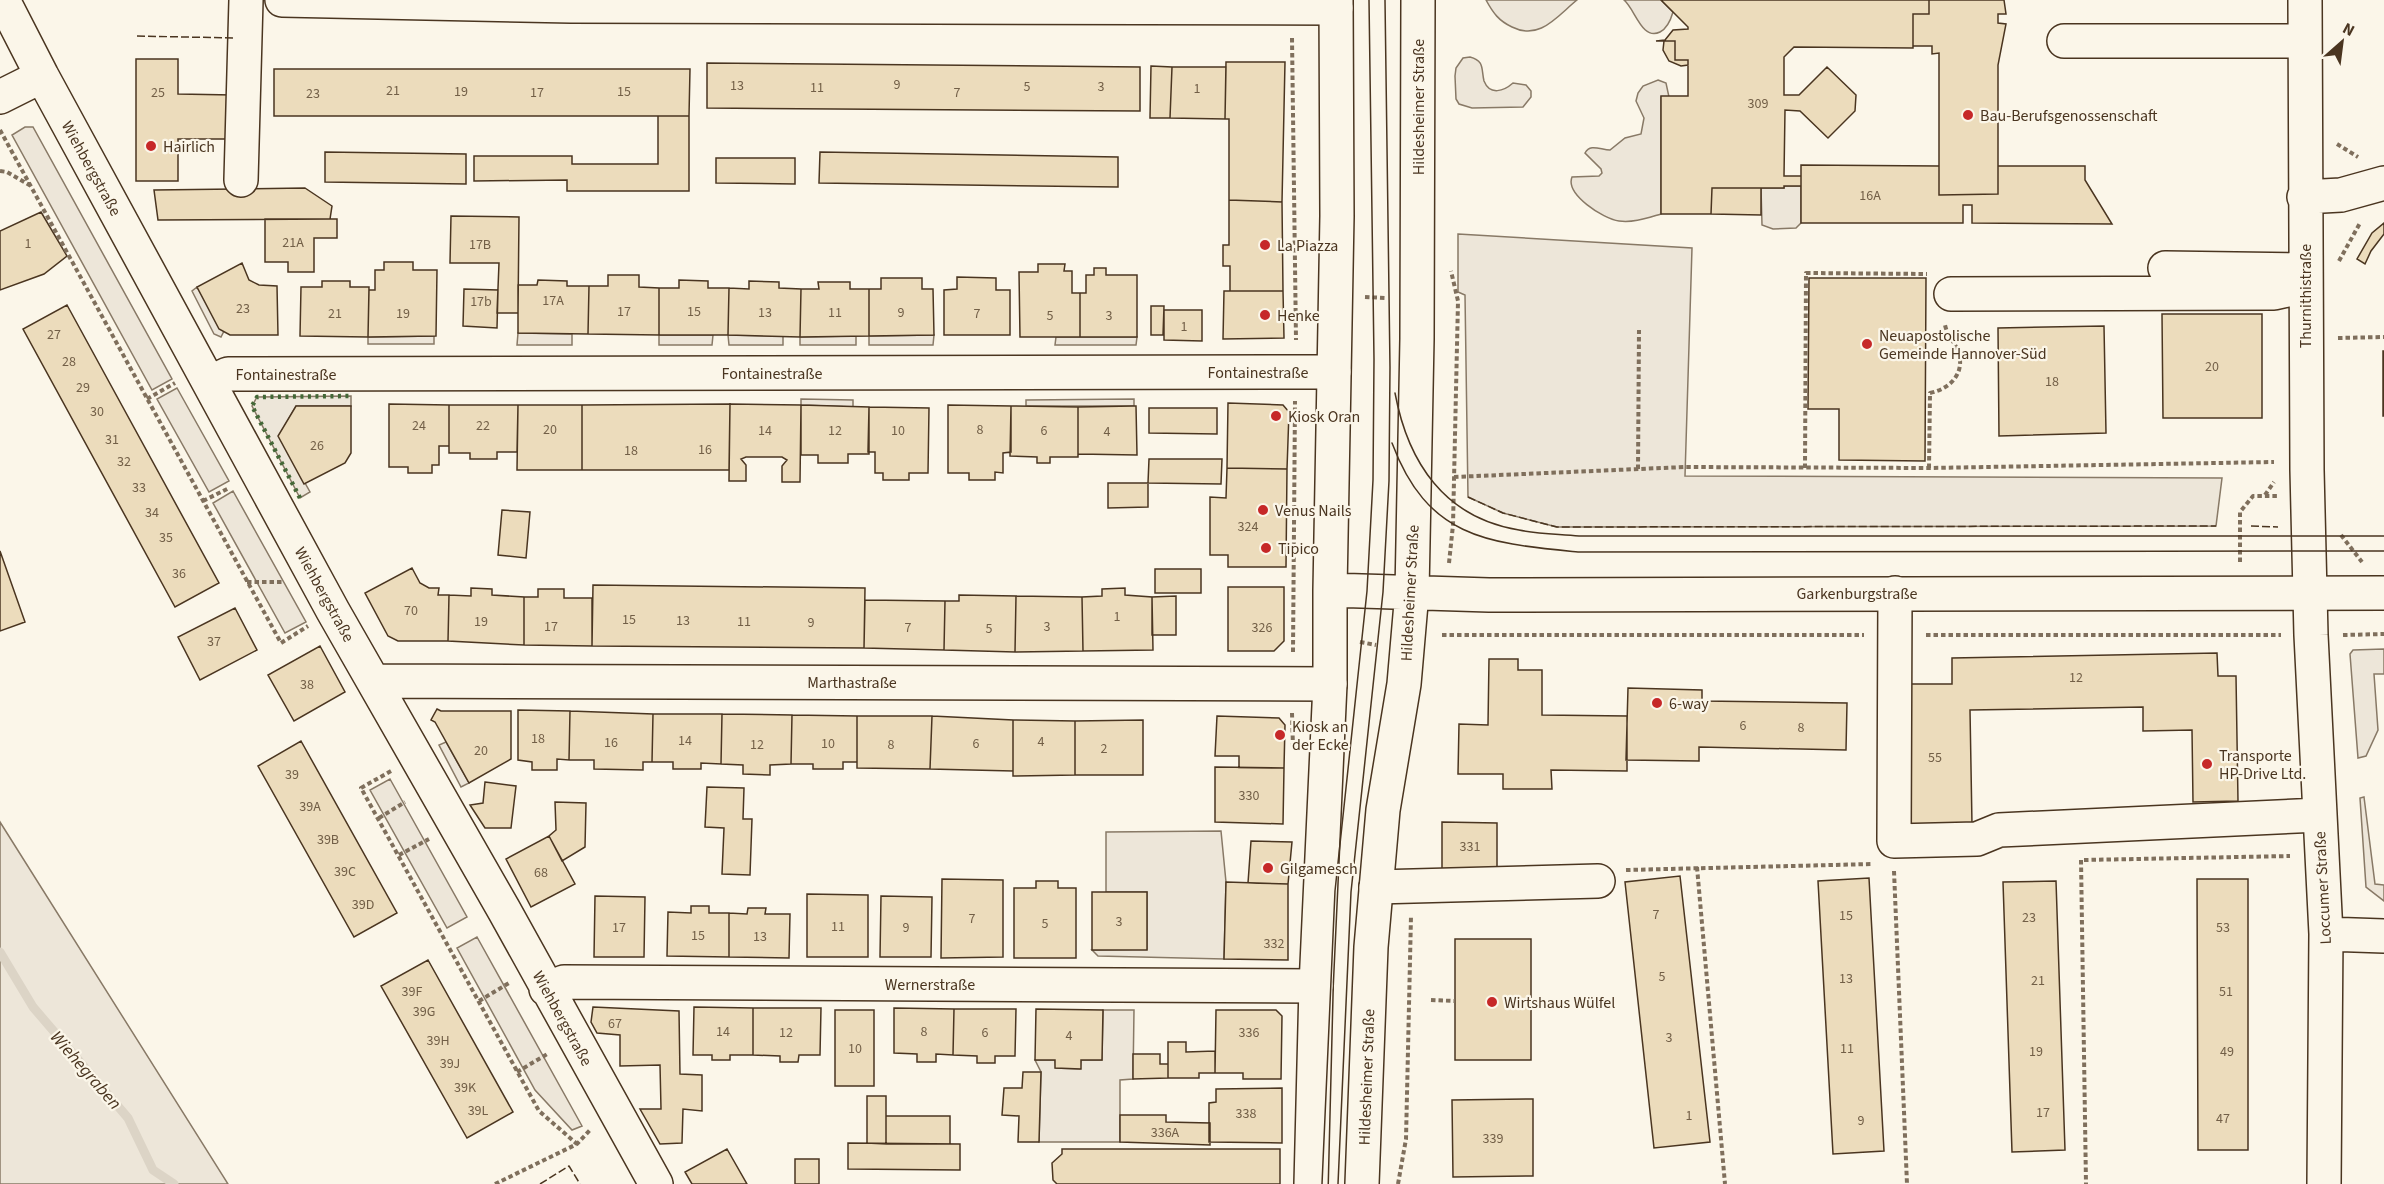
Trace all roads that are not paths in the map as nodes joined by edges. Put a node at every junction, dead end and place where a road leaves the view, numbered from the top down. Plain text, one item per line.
1 (246, 0) edge
2 (282, 0) edge
3 (1418, 0) edge
4 (2305, 0) edge
5 (571, 3) edge
6 (914, 3) edge
7 (15, 4) edge
8 (1098, 4) edge
9 (1336, 4) edge
10 (2305, 40) junction
11 (2064, 41) dead end
12 (42, 76) junction
13 (0, 97) edge
14 (241, 180) dead end
15 (2384, 183) edge
16 (2304, 197) junction
17 (2165, 268) dead end
18 (2304, 278) junction
19 (1952, 294) road end
20 (1334, 372) junction
21 (211, 382) junction
22 (1330, 590) junction
23 (1412, 592) junction
24 (2309, 592) junction
25 (1895, 593) junction
26 (2384, 593) edge
27 (374, 681) junction
28 (1330, 684) junction
29 (2319, 815) junction
30 (1598, 881) dead end
31 (1376, 887) junction
32 (2326, 934) junction
33 (2384, 936) edge
34 (1316, 986) junction
35 (546, 989) junction
36 (656, 1184) edge
37 (1311, 1184) edge
38 (1362, 1184) edge
39 (2324, 1184) edge

1 - 14 street
2 - 5 street
3 - 23 street, Hildesheimer Straße
4 - 10 street, Thurnithistraße
5 - 6 street
6 - 8 street
7 - 12 street, Wiehbergstraße
8 - 9 street
9 - 20 street
10 - 11 street
10 - 16 street, Thurnithistraße
12 - 13 street
12 - 21 street, Wiehbergstraße
15 - 16 street
16 - 18 street, Thurnithistraße
17 - 18 street
18 - 19 street
18 - 24 street, Thurnithistraße
20 - 21 street, Fontainestraße
20 - 22 street
21 - 27 street, Wiehbergstraße
22 - 23 street, Garkenburgstraße
22 - 28 street
23 - 25 street, Garkenburgstraße
23 - 31 street, Hildesheimer Straße
24 - 25 street, Garkenburgstraße
24 - 26 street, Garkenburgstraße
24 - 29 street, Loccumer Straße
25 - 29 street
27 - 28 street, Marthastraße
27 - 35 street, Wiehbergstraße
28 - 34 street
29 - 32 street, Loccumer Straße
30 - 31 street
31 - 38 street, Hildesheimer Straße
32 - 33 street
32 - 39 street, Loccumer Straße
34 - 35 street, Wernerstraße
34 - 37 street
35 - 36 street, Wiehbergstraße

